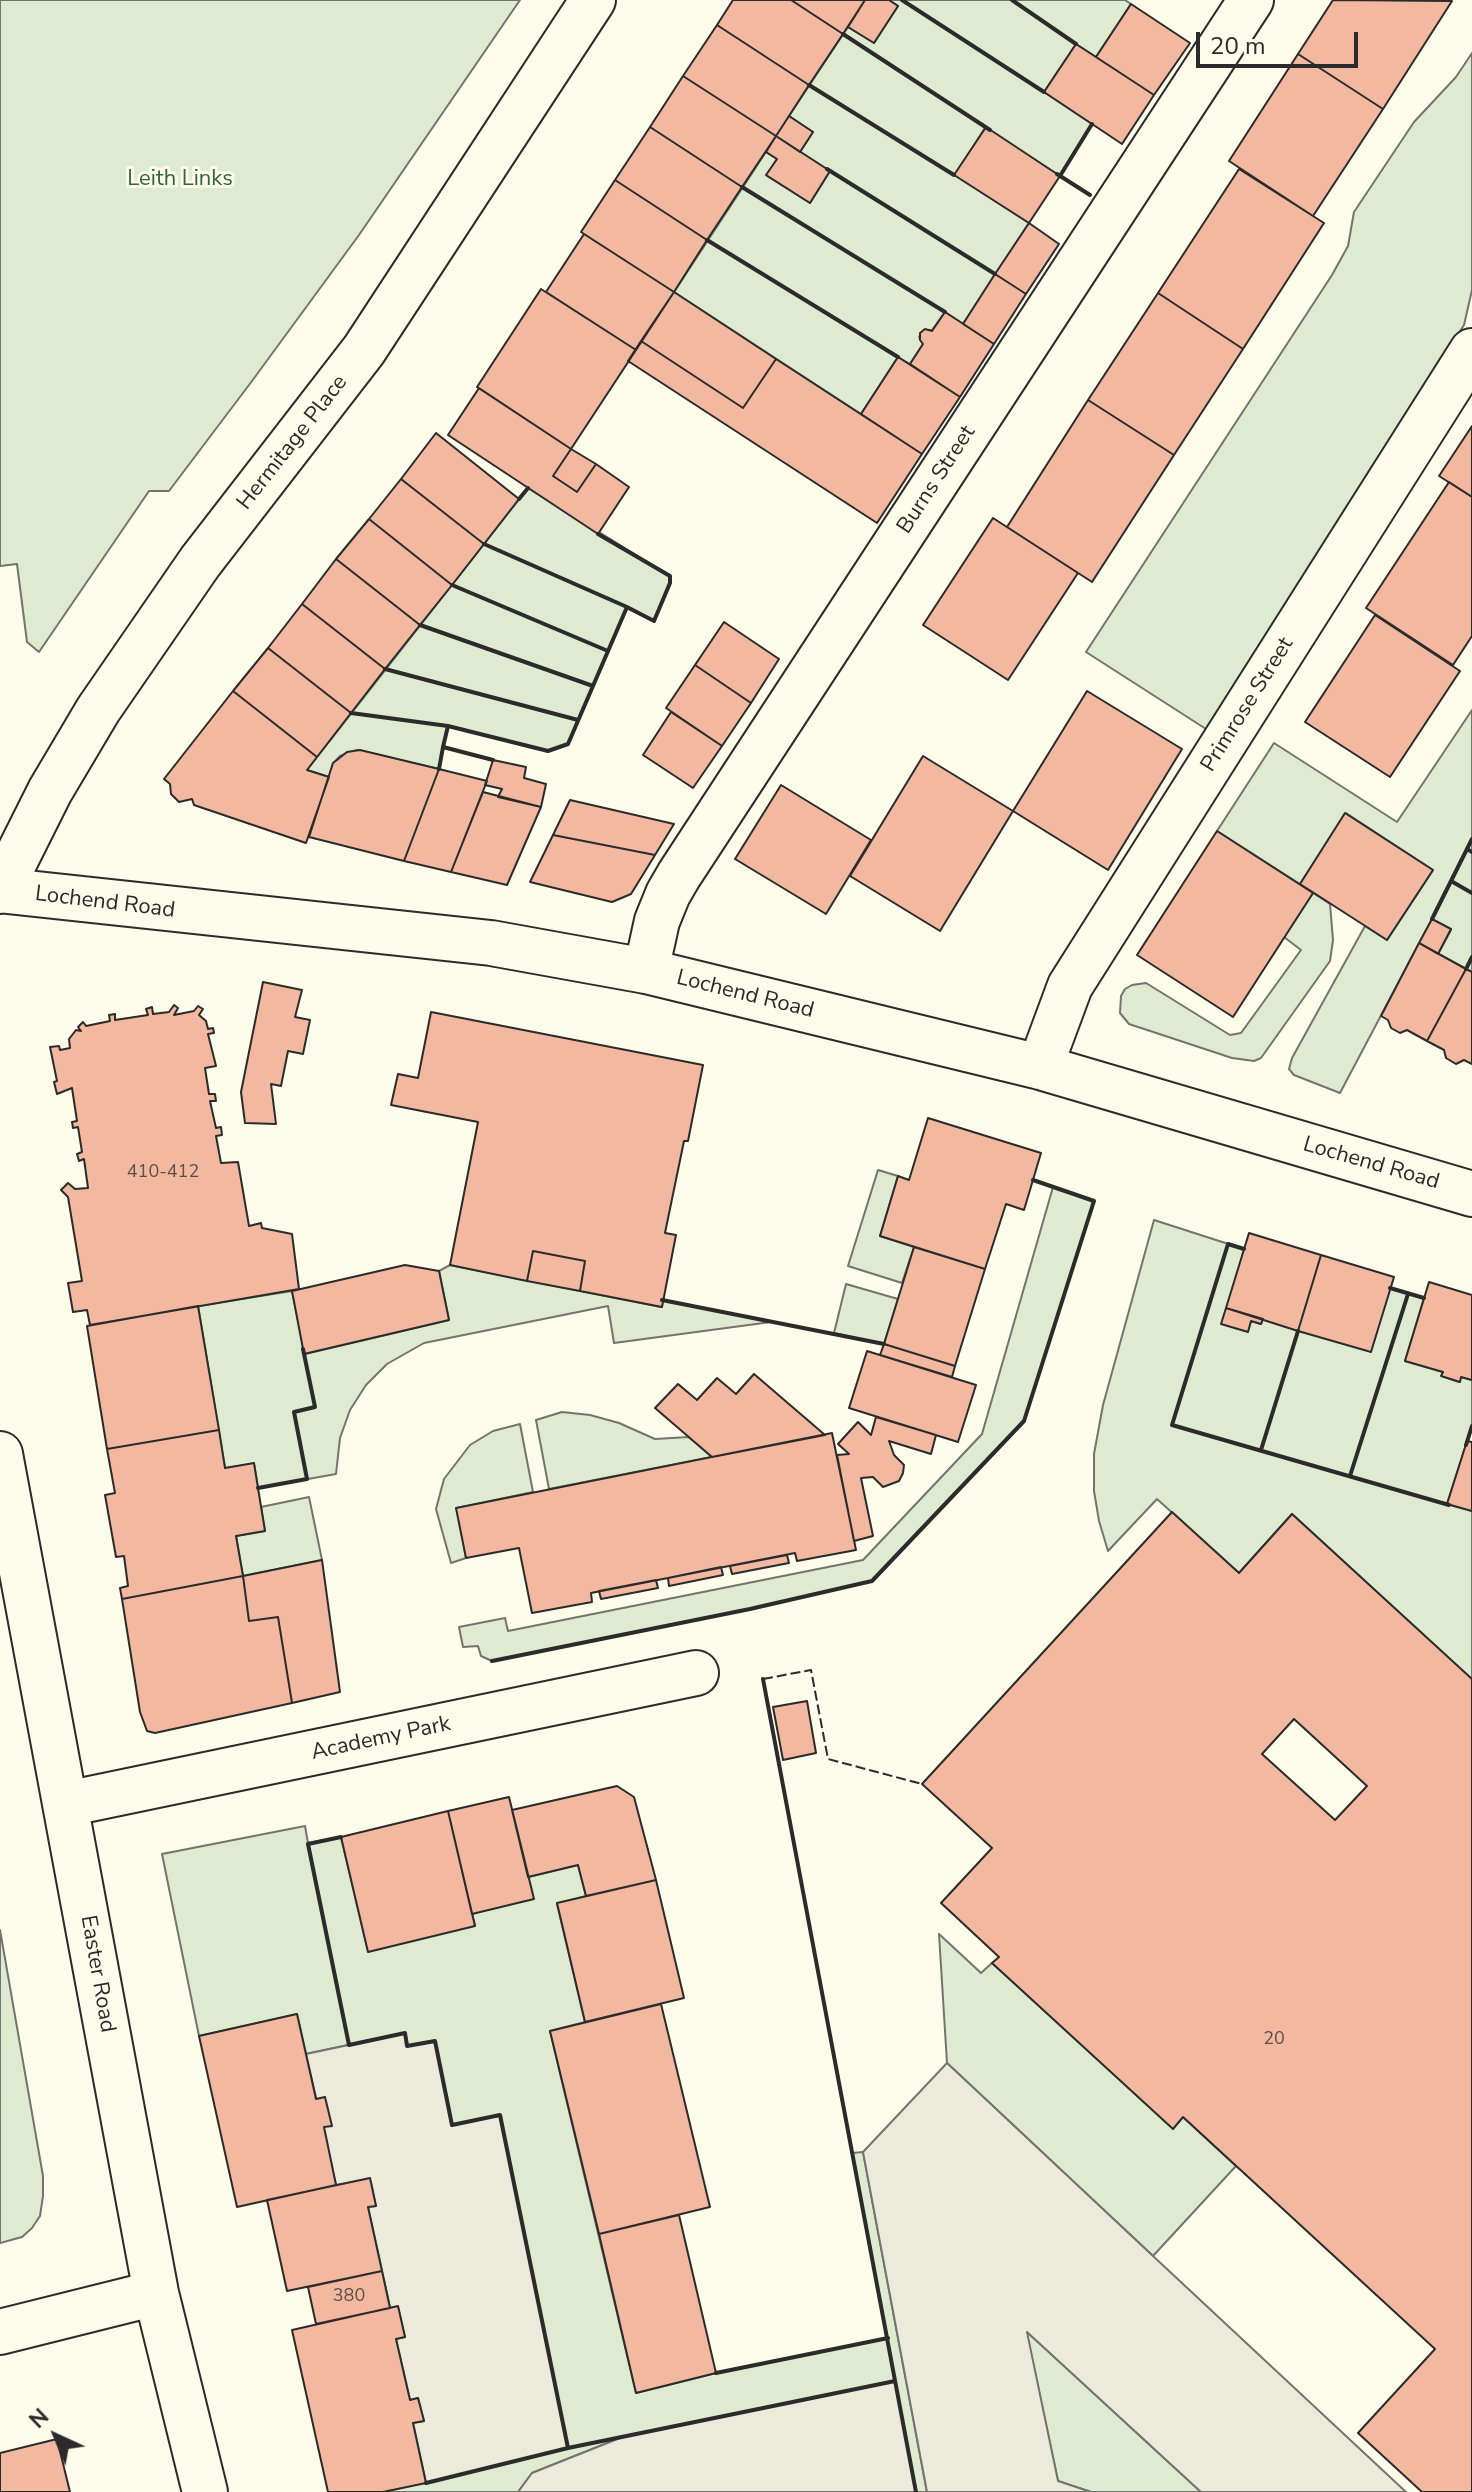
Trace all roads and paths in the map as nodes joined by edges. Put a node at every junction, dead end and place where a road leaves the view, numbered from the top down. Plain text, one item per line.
1 (593, 0) edge
2 (1251, 0) edge
3 (1472, 351) edge
4 (0, 890) edge
5 (646, 971) junction
6 (1040, 1067) junction
7 (1472, 1194) edge
8 (0, 1454) edge
9 (696, 1673) dead end
10 (66, 1804) junction
11 (156, 2293) junction
12 (0, 2332) edge
13 (205, 2492) edge

1 - 4 street, Hermitage Place
2 - 5 street, Burns Street
3 - 6 street, Primrose Street
4 - 5 street, Lochend Road
5 - 6 street, Lochend Road
6 - 7 street, Lochend Road
8 - 10 street, Easter Road
9 - 10 street, Academy Park
10 - 11 street, Easter Road
11 - 12 street
11 - 13 street, Easter Road

